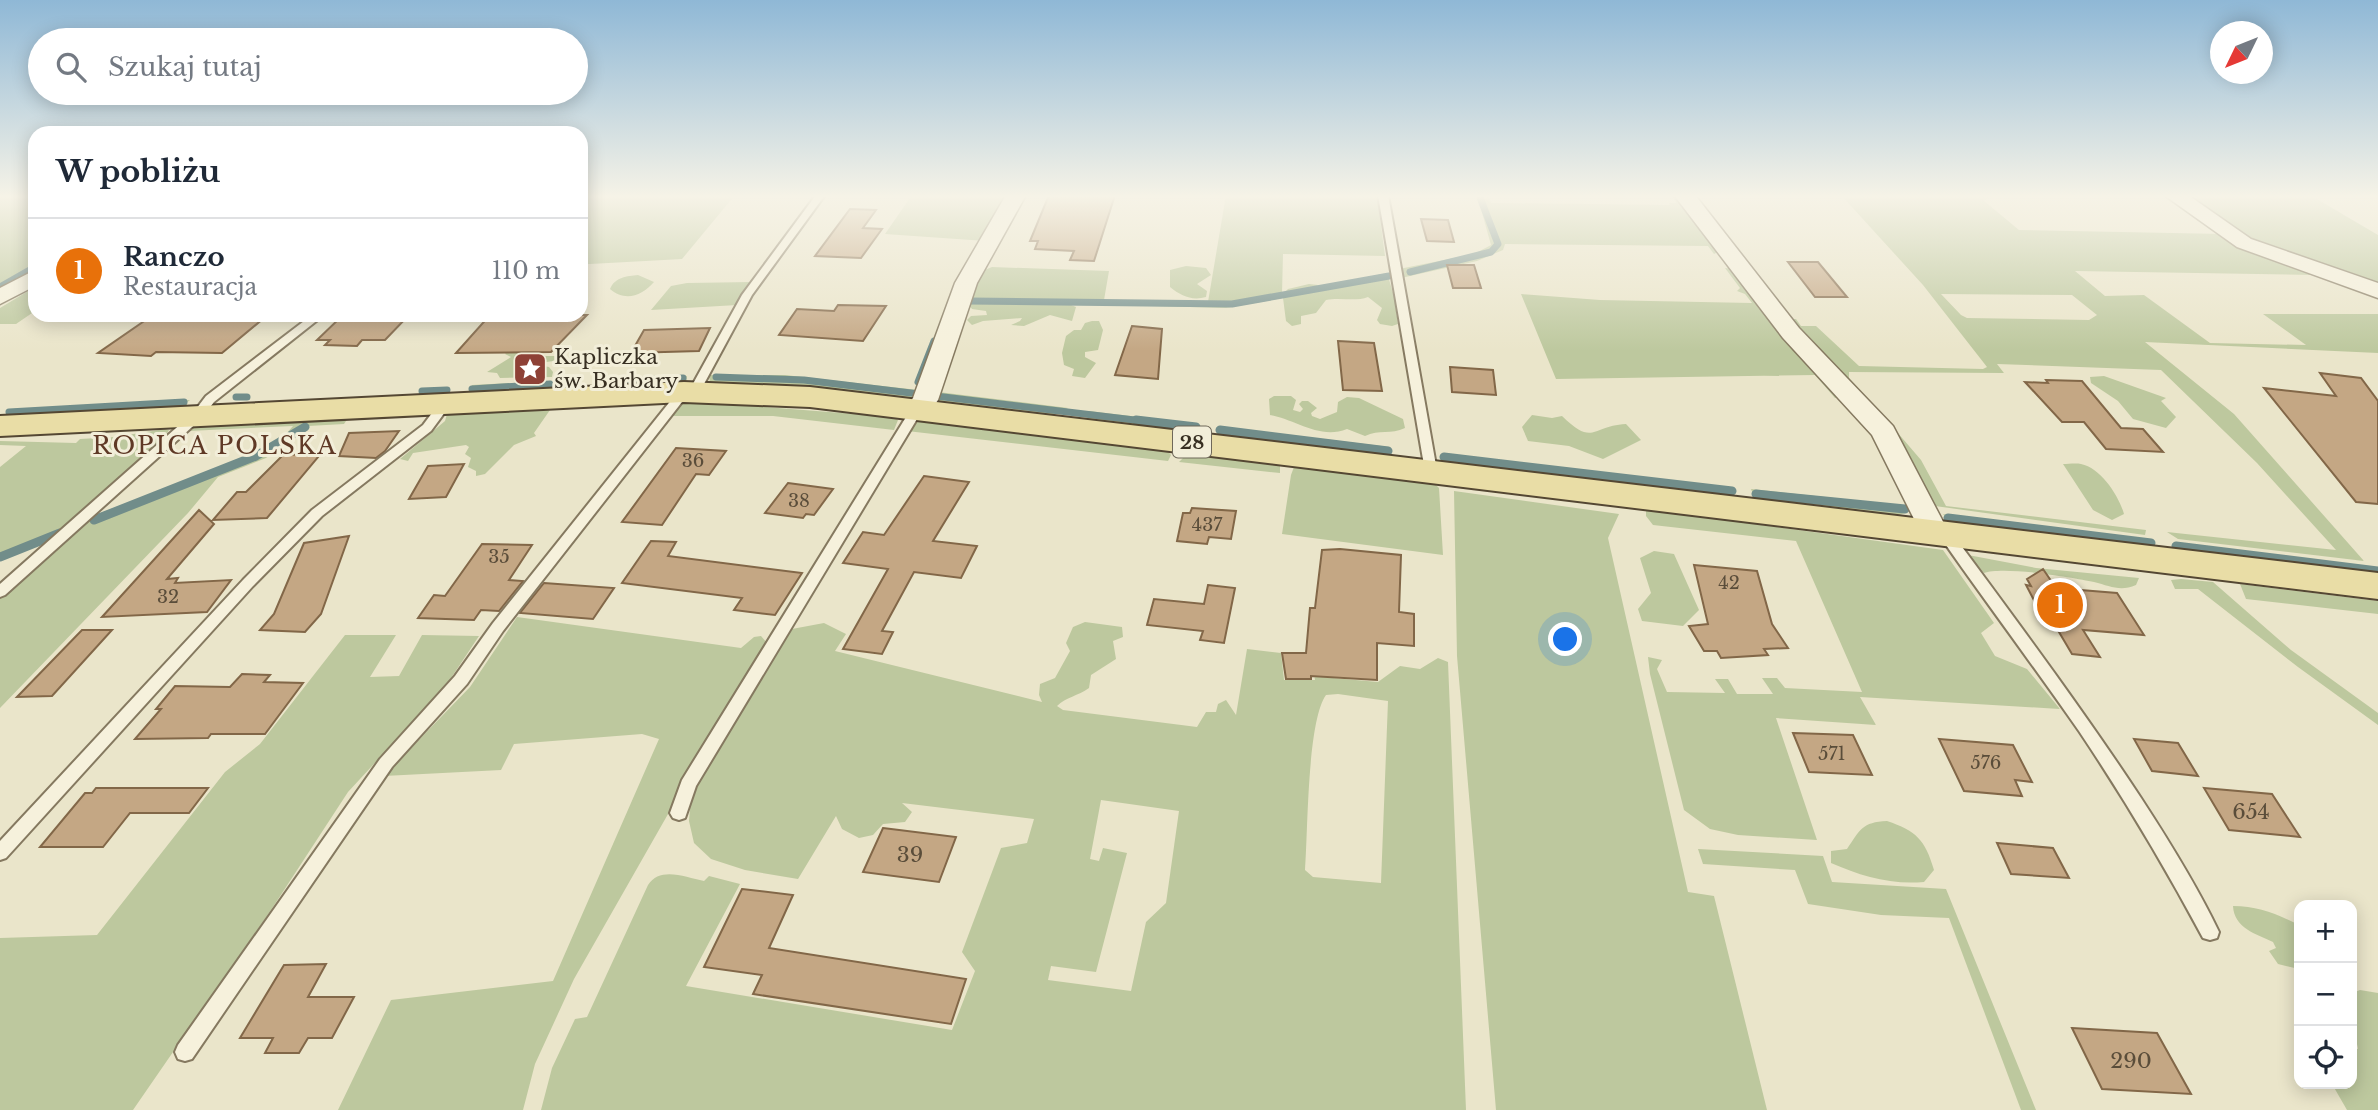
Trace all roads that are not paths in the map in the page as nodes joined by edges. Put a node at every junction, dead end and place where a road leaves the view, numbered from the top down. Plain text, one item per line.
1 (783, 247) edge
2 (987, 247) edge
3 (1392, 247) edge
4 (1724, 247) edge
5 (2255, 247) edge
6 (28, 281) edge
7 (2378, 291) edge
8 (0, 297) edge
9 (310, 322) edge
10 (689, 392) junction
11 (923, 400) junction
12 (445, 404) junction
13 (197, 416) junction
14 (0, 426) edge
15 (1431, 471) junction
16 (1940, 534) junction
17 (2378, 586) edge
18 (0, 592) edge
19 (679, 813) dead end
20 (0, 853) edge
21 (2210, 932) dead end
22 (185, 1052) dead end

1 - 10 lane
2 - 11 street
3 - 15 lane
4 - 16 street
5 - 7 street
6 - 8 street
9 - 13 lane
10 - 11 main road, 28
10 - 12 main road, 28
10 - 22 lane
11 - 15 main road, 28
11 - 19 lane
12 - 13 main road, 28
12 - 20 lane
13 - 14 main road, 28
13 - 18 lane
15 - 16 main road, 28
16 - 17 main road, 28
16 - 21 lane

